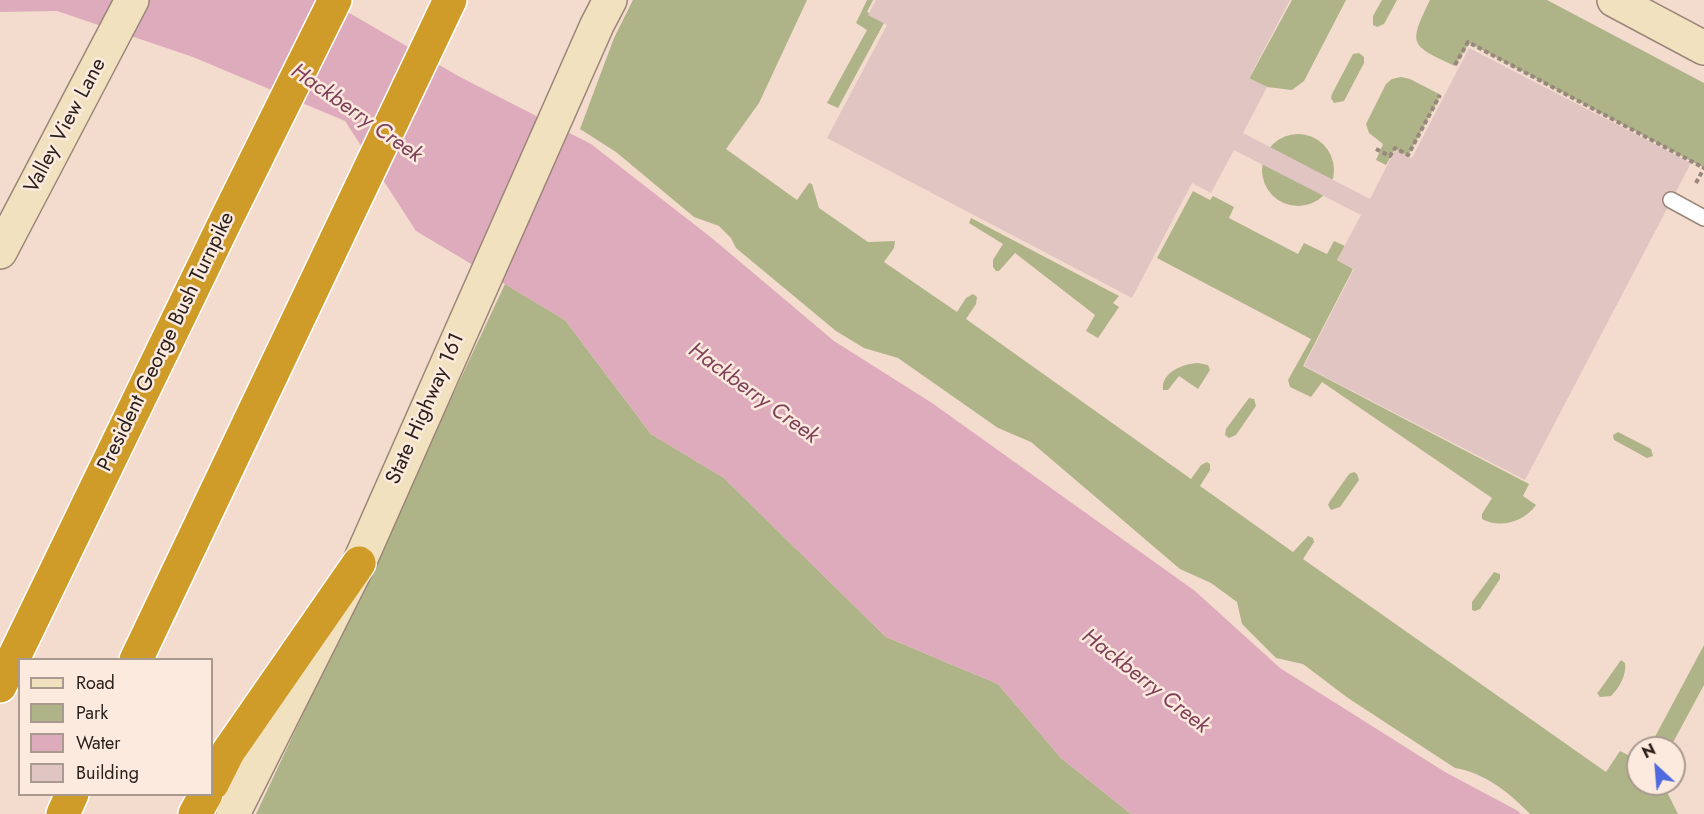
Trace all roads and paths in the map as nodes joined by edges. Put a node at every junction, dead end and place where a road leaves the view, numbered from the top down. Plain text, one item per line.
1 (132, 0) edge
2 (335, 0) edge
3 (450, 0) edge
4 (1614, 0) edge
5 (604, 13) edge
6 (1704, 48) edge
7 (1455, 65) dead end
8 (1440, 95) dead end
9 (1376, 149) dead end
10 (1704, 168) edge
11 (1696, 183) dead end
12 (1671, 200) dead end
13 (13, 207) edge
14 (1704, 218) edge
15 (0, 252) edge
16 (359, 563) junction
17 (137, 658) edge
18 (0, 686) edge
19 (213, 782) edge
20 (72, 796) edge
21 (205, 796) edge
22 (63, 814) edge
23 (195, 814) edge
24 (233, 814) edge

1 - 13 main road, Valley View Lane
2 - 18 highway, President George Bush Turnpike
3 - 17 highway
4 - 6 main road
5 - 16 main road, State Highway 161
7 - 10 path
8 - 9 path
10 - 11 path
12 - 14 lane
13 - 15 main road, Valley View Lane
16 - 19 highway
16 - 24 main road, State Highway 161
20 - 22 highway
21 - 23 highway

